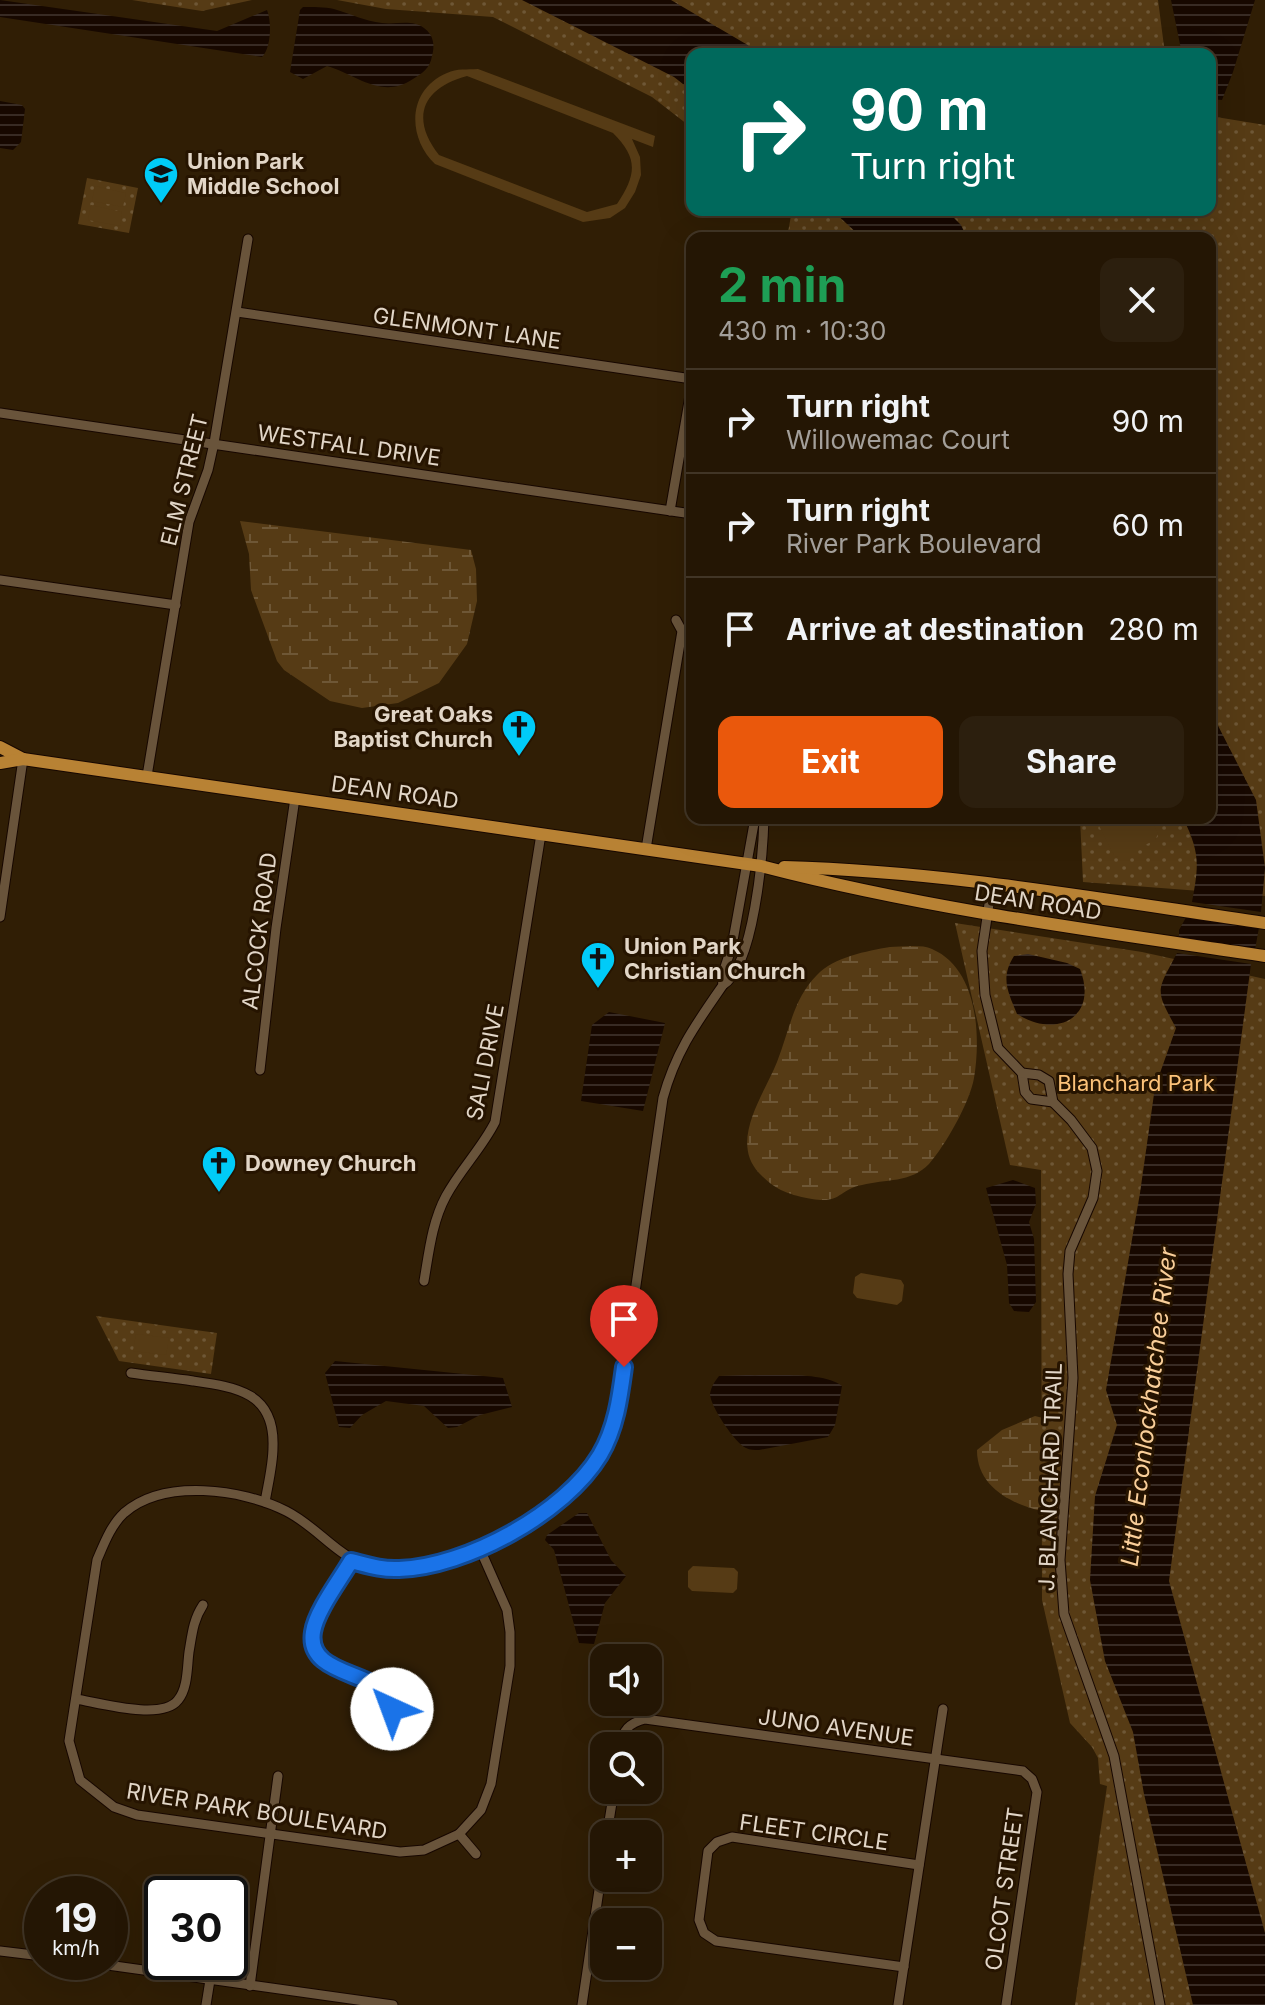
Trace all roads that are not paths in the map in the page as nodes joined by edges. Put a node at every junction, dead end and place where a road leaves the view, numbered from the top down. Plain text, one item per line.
1 (248, 239) dead end
2 (237, 312) junction
3 (686, 381) edge
4 (0, 413) edge
5 (686, 417) edge
6 (214, 443) junction
7 (670, 511) junction
8 (686, 513) edge
9 (0, 580) edge
10 (176, 605) junction
11 (676, 620) dead end
12 (0, 747) edge
13 (23, 759) junction
14 (0, 763) edge
15 (147, 776) junction
16 (295, 798) junction
17 (754, 824) edge
18 (764, 824) edge
19 (541, 834) junction
20 (646, 849) junction
21 (746, 864) junction
22 (761, 866) junction
23 (992, 884) junction
24 (987, 914) junction
25 (0, 917) edge
26 (1265, 923) edge
27 (1265, 956) edge
28 (723, 985) junction
29 (260, 1070) dead end
30 (1022, 1073) junction
31 (1053, 1102) junction
32 (424, 1281) dead end
33 (131, 1373) dead end
34 (265, 1502) junction
35 (480, 1549) junction
36 (351, 1561) junction
37 (203, 1605) dead end
38 (76, 1699) junction
39 (943, 1709) dead end
40 (388, 1730) dead end
41 (625, 1732) edge
42 (935, 1758) junction
43 (278, 1776) dead end
44 (1032, 1779) joint
45 (270, 1834) junction
46 (459, 1834) junction
47 (476, 1854) dead end
48 (919, 1865) junction
49 (599, 1892) edge
50 (0, 1951) edge
51 (24, 1954) edge
52 (904, 1967) junction
53 (210, 1980) joint
54 (250, 1986) junction
55 (206, 2005) edge
56 (393, 2005) edge
57 (582, 2005) edge
58 (898, 2005) edge
59 (1006, 2005) edge
60 (1160, 2005) edge

1 - 2 street, ELM STREET
2 - 3 street, GLENMONT LANE
2 - 6 street, ELM STREET
4 - 6 street, WESTFALL DRIVE
5 - 7 street
6 - 7 street, WESTFALL DRIVE
6 - 10 street, ELM STREET
7 - 8 street, WESTFALL DRIVE
9 - 10 street
10 - 15 street, ELM STREET
11 - 20 street
12 - 13 main road, DEAN ROAD
13 - 14 main road, DEAN ROAD
13 - 15 main road, DEAN ROAD
13 - 25 street
15 - 16 main road, DEAN ROAD
16 - 19 main road, DEAN ROAD
16 - 29 street, ALCOCK ROAD
17 - 21 street, RIVER PARK BOULEVARD
18 - 22 street, RIVER PARK BOULEVARD
19 - 20 main road, DEAN ROAD
19 - 32 street, SALI DRIVE
20 - 21 main road, DEAN ROAD
21 - 22 main road, DEAN ROAD
21 - 28 street, RIVER PARK BOULEVARD
22 - 23 main road, DEAN ROAD
22 - 24 main road, DEAN ROAD
22 - 28 street, RIVER PARK BOULEVARD
23 - 24 street, J. BLANCHARD TRAIL
23 - 26 main road, DEAN ROAD
24 - 27 main road, DEAN ROAD
24 - 30 street, J. BLANCHARD TRAIL
28 - 35 street, RIVER PARK BOULEVARD
30 - 31 street, J. BLANCHARD TRAIL
30 - 31 street, J. BLANCHARD TRAIL
31 - 60 street, J. BLANCHARD TRAIL
33 - 34 street
34 - 36 street, RIVER PARK BOULEVARD
34 - 38 street, RIVER PARK BOULEVARD
35 - 36 street, RIVER PARK BOULEVARD
35 - 46 street, RIVER PARK BOULEVARD
36 - 40 street
37 - 38 street
38 - 45 street, RIVER PARK BOULEVARD
39 - 42 street
41 - 42 street, JUNO AVENUE
42 - 44 street, JUNO AVENUE
42 - 48 street
43 - 45 street
44 - 59 street, OLCOT STREET
45 - 46 street, RIVER PARK BOULEVARD
45 - 54 street
46 - 47 street
48 - 52 street
48 - 52 street, FLEET CIRCLE
49 - 57 street
50 - 51 street
52 - 58 street
53 - 54 street
53 - 55 street
54 - 56 street

